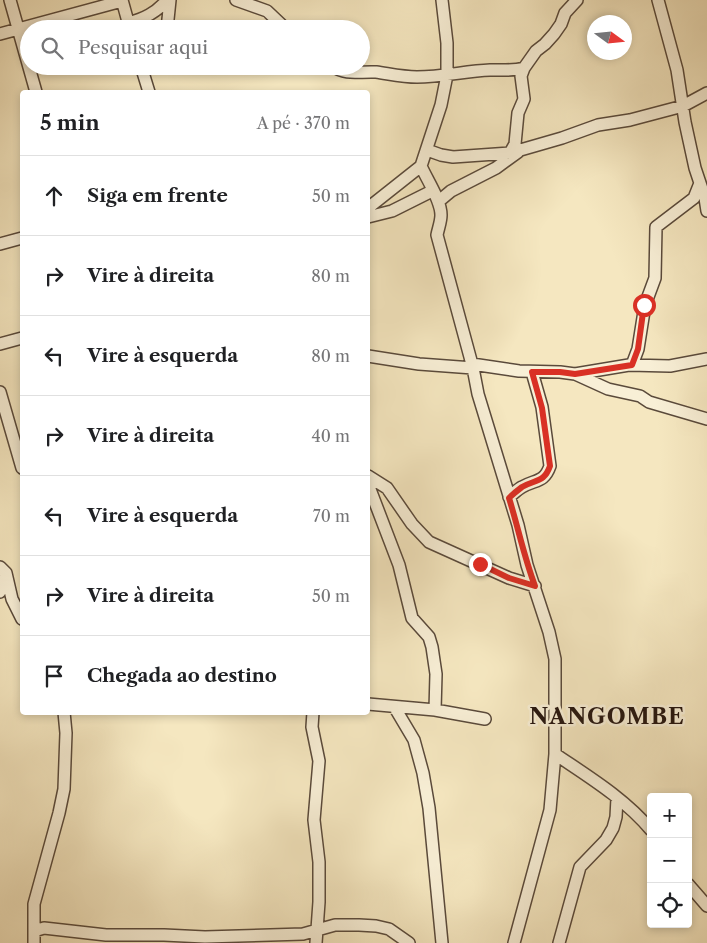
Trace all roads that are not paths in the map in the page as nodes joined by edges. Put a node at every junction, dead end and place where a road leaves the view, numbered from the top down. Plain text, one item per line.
1 (10, 0) edge
2 (169, 0) edge
3 (236, 0) edge
4 (442, 0) edge
5 (577, 0) edge
6 (658, 0) edge
7 (122, 1) edge
8 (265, 6) edge
9 (54, 20) edge
10 (127, 20) edge
11 (141, 20) edge
12 (168, 20) edge
13 (278, 20) edge
14 (18, 30) junction
15 (0, 34) edge
16 (20, 37) edge
17 (524, 68) junction
18 (370, 72) edge
19 (31, 75) edge
20 (143, 75) edge
21 (447, 75) junction
22 (35, 90) edge
23 (148, 90) edge
24 (707, 93) edge
25 (683, 106) junction
26 (522, 149) junction
27 (427, 150) junction
28 (510, 153) junction
29 (421, 166) junction
30 (432, 190) junction
31 (699, 198) junction
32 (439, 201) junction
33 (370, 206) edge
34 (707, 211) edge
35 (370, 216) edge
36 (20, 239) edge
37 (0, 244) edge
38 (20, 339) edge
39 (0, 344) edge
40 (370, 356) edge
41 (707, 359) edge
42 (632, 365) junction
43 (473, 366) junction
44 (532, 372) junction
45 (575, 374) junction
46 (0, 392) edge
47 (707, 419) edge
48 (20, 461) edge
49 (370, 477) edge
50 (370, 489) edge
51 (509, 498) junction
52 (3, 570) edge
53 (535, 586) junction
54 (0, 592) edge
55 (20, 615) edge
56 (370, 704) edge
57 (395, 708) junction
58 (435, 710) junction
59 (66, 715) edge
60 (313, 715) edge
61 (485, 719) dead end
62 (555, 754) junction
63 (617, 798) junction
64 (647, 826) edge
65 (692, 889) edge
66 (707, 906) edge
67 (317, 930) junction
68 (34, 937) edge
69 (206, 940) edge
70 (316, 943) edge
71 (409, 943) edge
72 (442, 943) edge
73 (514, 943) edge
74 (559, 943) edge

1 - 14 street
2 - 11 street
2 - 12 street
3 - 8 street
4 - 21 street
5 - 17 street
6 - 25 street
7 - 9 street
7 - 10 street
8 - 13 street
14 - 15 street
14 - 16 street
17 - 21 street
17 - 28 street
18 - 21 street
19 - 22 street
20 - 23 street
21 - 27 street
24 - 25 street
25 - 26 street
25 - 31 street
26 - 28 street
26 - 32 street
27 - 28 street
27 - 29 street
29 - 30 street
29 - 33 street
30 - 32 street
30 - 35 street
31 - 34 street
31 - 42 street
32 - 43 street
36 - 37 street
38 - 39 street
40 - 43 street
41 - 42 street
42 - 45 street
43 - 44 street
43 - 51 street
44 - 45 street
44 - 51 street
45 - 47 street
46 - 48 street
49 - 53 street
50 - 58 street
51 - 53 street
52 - 54 street
52 - 55 street
53 - 62 street
56 - 57 street
57 - 58 street
57 - 72 street
58 - 61 street
59 - 68 street
60 - 67 street
62 - 63 street
62 - 73 street
63 - 64 street
63 - 74 street
65 - 66 street
67 - 69 street
67 - 70 street
67 - 71 street
68 - 69 street

